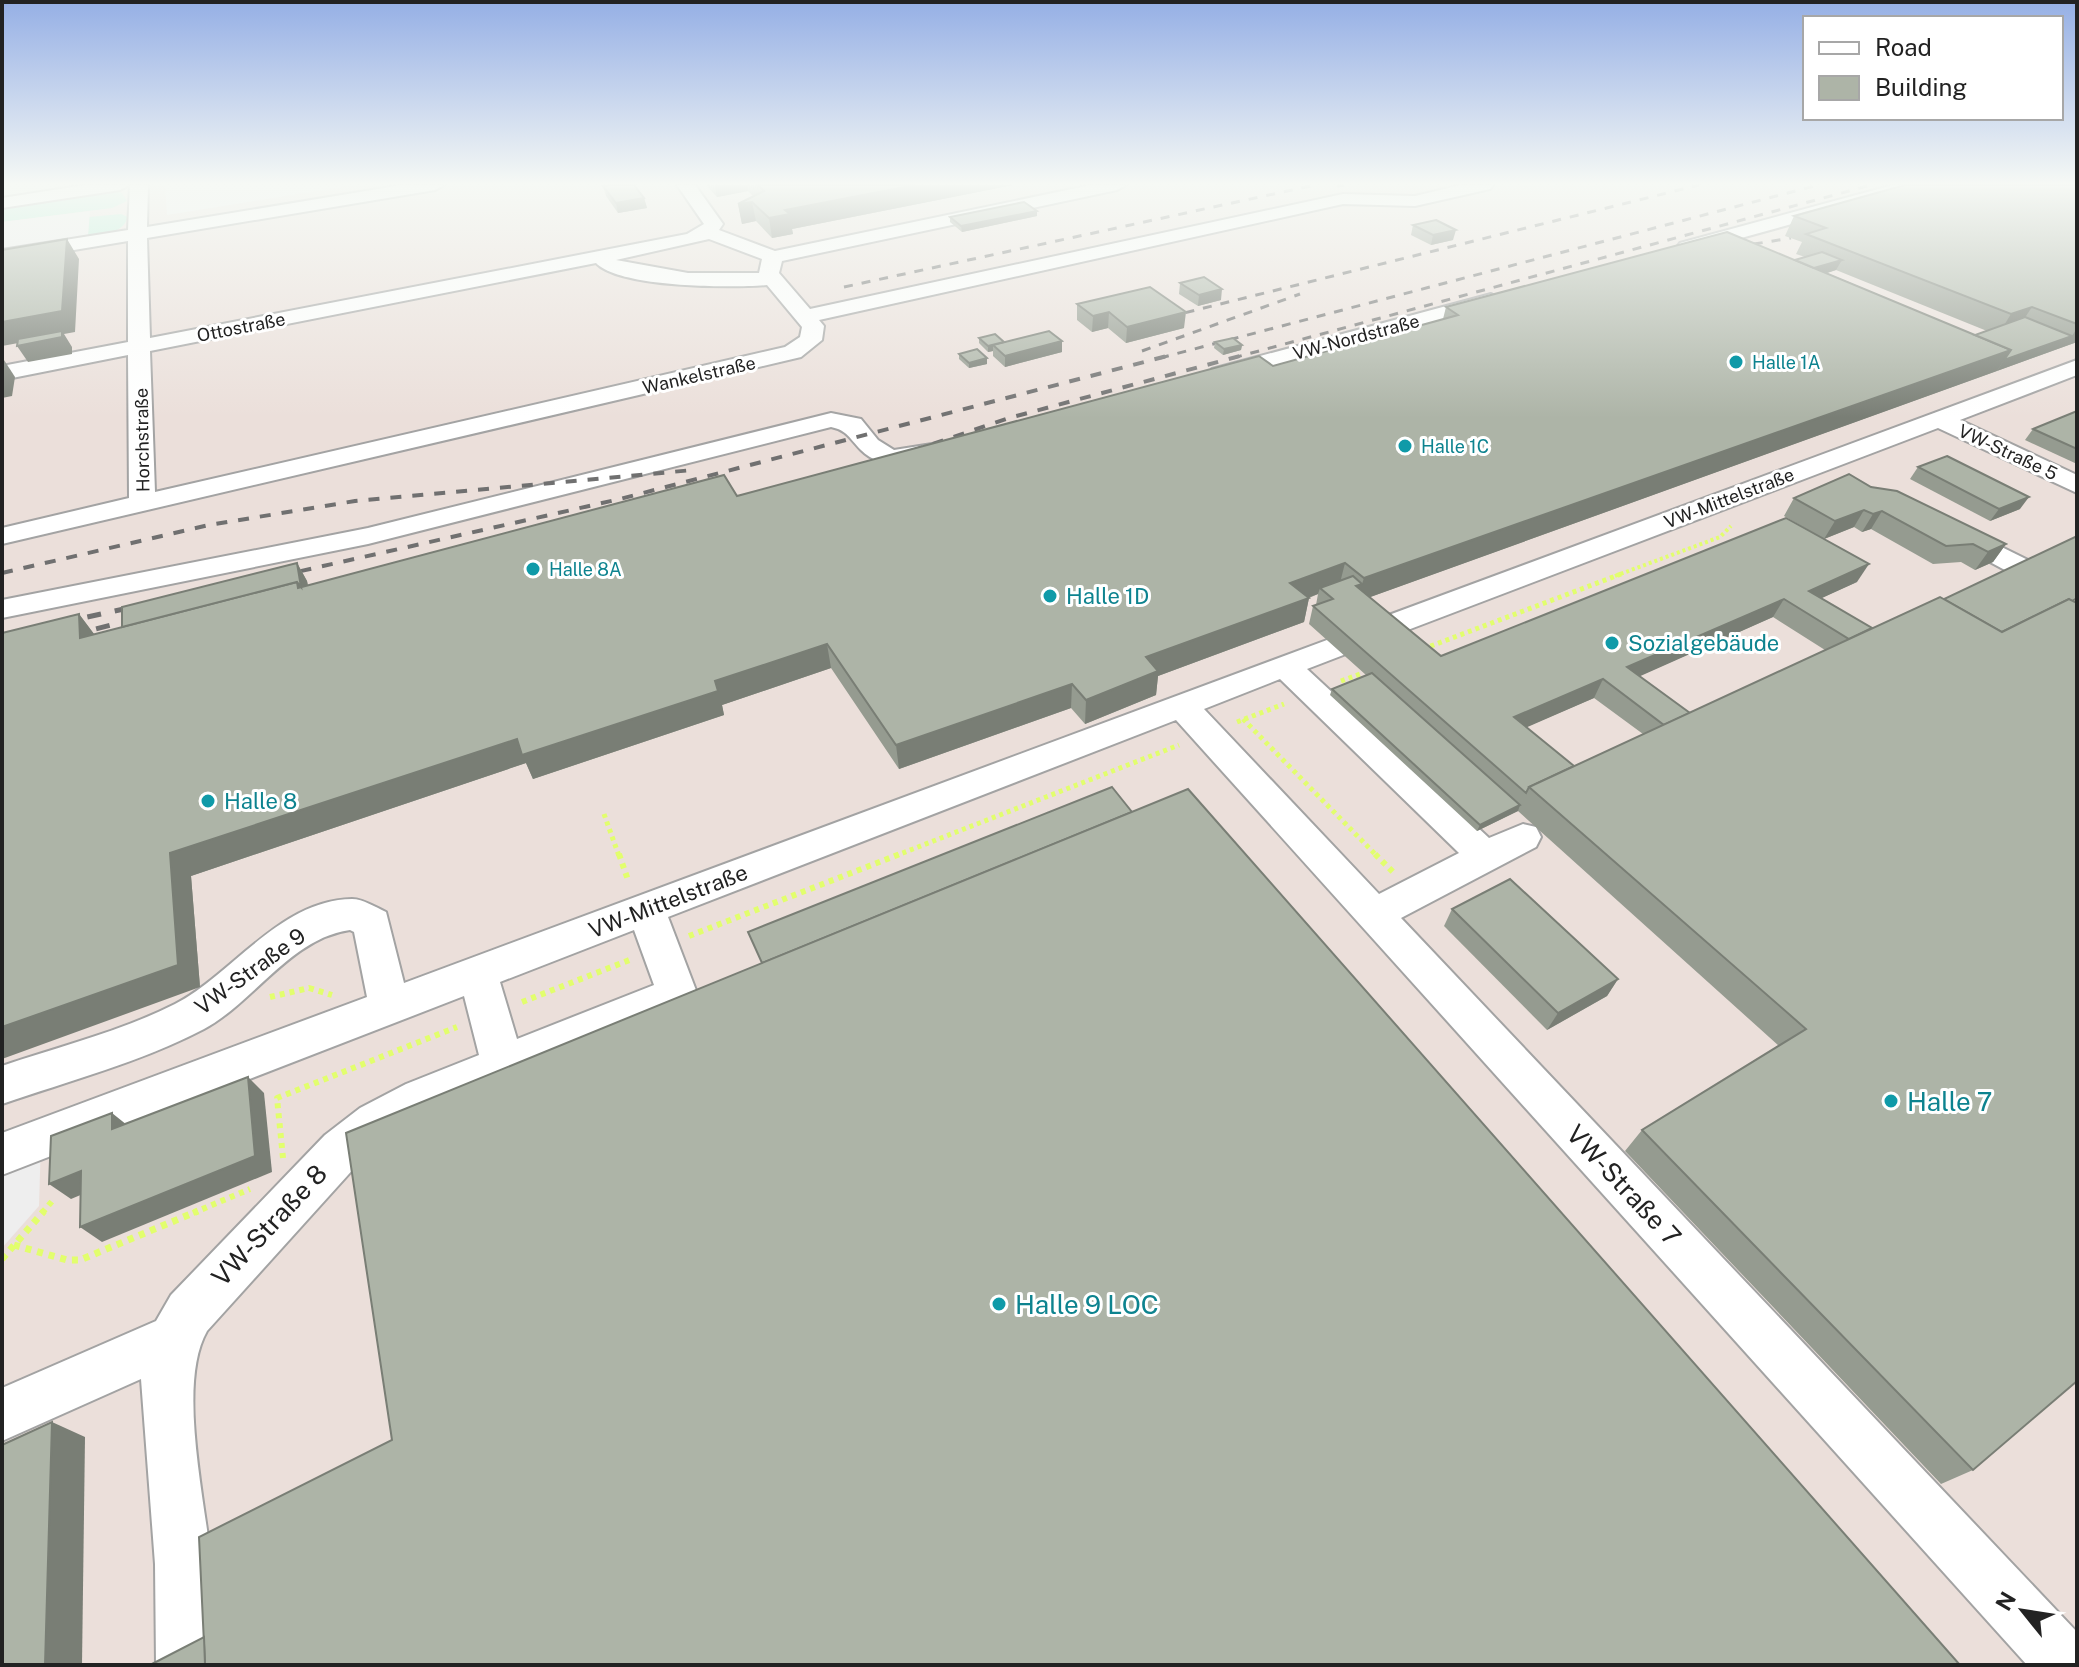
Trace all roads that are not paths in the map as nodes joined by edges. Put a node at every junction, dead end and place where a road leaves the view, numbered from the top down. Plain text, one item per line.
1 (34, 263) edge
2 (138, 263) edge
3 (573, 263) edge
4 (610, 263) edge
5 (768, 263) edge
6 (781, 263) edge
7 (1051, 263) edge
8 (2, 268) edge
9 (774, 268) junction
10 (1511, 295) edge
11 (808, 316) junction
12 (141, 347) junction
13 (2026, 361) edge
14 (2, 373) edge
15 (2070, 374) edge
16 (1197, 380) edge
17 (1939, 419) junction
18 (944, 449) edge
19 (1822, 463) junction
20 (1850, 478) edge
21 (2077, 485) edge
22 (142, 503) junction
23 (1932, 521) edge
24 (2, 536) edge
25 (2028, 571) edge
26 (2, 609) edge
27 (1381, 629) edge
28 (1335, 647) edge
29 (1285, 666) junction
30 (1211, 719) junction
31 (1523, 837) dead end
32 (1486, 857) junction
33 (646, 909) junction
34 (1374, 914) junction
35 (478, 973) junction
36 (389, 1007) junction
37 (503, 1065) junction
38 (2, 1085) edge
39 (2, 1154) edge
40 (174, 1339) junction
41 (2, 1415) edge
42 (186, 1665) edge
43 (2067, 1665) edge

1 - 8 street
2 - 12 street, Horchstraße
3 - 12 street, Ottostraße
4 - 9 street
5 - 9 street
6 - 9 street
7 - 11 street
9 - 11 street
10 - 16 street, VW-Nordstraße
11 - 22 street, Wankelstraße
12 - 14 street, Ottostraße
12 - 22 street, Horchstraße
13 - 15 street
15 - 17 street, VW-Mittelstraße
17 - 19 street, VW-Mittelstraße
17 - 21 street, VW-Straße 5
18 - 26 street
19 - 20 street
19 - 27 street, VW-Mittelstraße
22 - 24 street, Horchstraße
23 - 25 street
28 - 29 street, VW-Mittelstraße
29 - 30 street, VW-Mittelstraße
29 - 32 street
30 - 33 street, VW-Mittelstraße
30 - 34 street, VW-Straße 7
31 - 32 street
32 - 34 street
33 - 35 street, VW-Mittelstraße
33 - 37 street, VW-Straße 8
34 - 43 street, VW-Straße 7
35 - 36 street, VW-Mittelstraße
35 - 37 street
36 - 38 street, VW-Straße 9
36 - 39 street, VW-Mittelstraße
37 - 40 street, VW-Straße 8
40 - 41 street
40 - 42 street, VW-Straße 8

